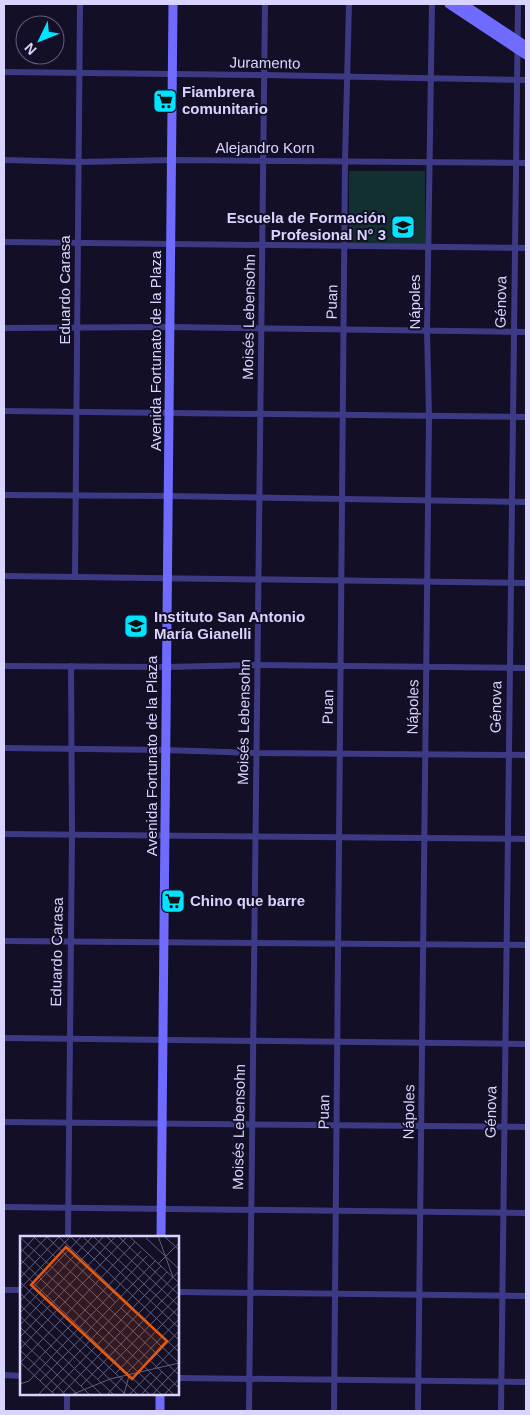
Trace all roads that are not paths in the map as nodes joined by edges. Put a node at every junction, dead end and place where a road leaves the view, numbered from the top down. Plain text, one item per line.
1 (80, 4) edge
2 (173, 4) edge
3 (264, 4) edge
4 (349, 4) edge
5 (432, 4) edge
6 (449, 4) edge
7 (463, 4) edge
8 (518, 4) edge
9 (520, 45) edge
10 (526, 55) edge
11 (4, 72) edge
12 (80, 73) junction
13 (172, 74) junction
14 (264, 75) junction
15 (347, 77) junction
16 (432, 79) junction
17 (516, 80) junction
18 (526, 80) edge
19 (4, 160) edge
20 (172, 160) junction
21 (263, 161) junction
22 (345, 161) junction
23 (79, 162) junction
24 (429, 162) junction
25 (515, 163) junction
26 (526, 163) edge
27 (4, 242) edge
28 (78, 243) junction
29 (171, 244) junction
30 (262, 245) junction
31 (345, 246) junction
32 (428, 246) junction
33 (514, 247) junction
34 (526, 248) edge
35 (77, 327) junction
36 (170, 327) junction
37 (4, 328) edge
38 (261, 328) junction
39 (344, 329) junction
40 (427, 330) junction
41 (513, 332) junction
42 (526, 332) edge
43 (4, 411) edge
44 (77, 412) junction
45 (169, 413) junction
46 (260, 414) junction
47 (343, 415) junction
48 (429, 416) junction
49 (512, 417) junction
50 (526, 417) edge
51 (4, 496) edge
52 (76, 496) junction
53 (169, 496) junction
54 (259, 498) junction
55 (342, 500) junction
56 (428, 501) junction
57 (511, 502) junction
58 (526, 502) edge
59 (4, 576) edge
60 (75, 577) junction
61 (168, 579) junction
62 (258, 580) junction
63 (341, 581) junction
64 (427, 582) junction
65 (510, 583) junction
66 (526, 583) edge
67 (257, 665) junction
68 (4, 666) edge
69 (71, 666) junction
70 (340, 666) junction
71 (167, 667) junction
72 (426, 667) junction
73 (509, 668) junction
74 (526, 668) edge
75 (4, 748) edge
76 (70, 749) junction
77 (165, 750) junction
78 (256, 753) junction
79 (340, 754) junction
80 (425, 754) junction
81 (508, 755) junction
82 (526, 755) edge
83 (4, 834) edge
84 (72, 834) junction
85 (166, 836) junction
86 (255, 836) junction
87 (339, 837) junction
88 (424, 838) junction
89 (507, 838) junction
90 (526, 838) edge
91 (4, 941) edge
92 (69, 941) junction
93 (164, 942) junction
94 (254, 943) junction
95 (338, 944) junction
96 (423, 944) junction
97 (506, 945) junction
98 (526, 945) edge
99 (4, 1038) edge
100 (69, 1039) junction
101 (163, 1040) junction
102 (253, 1041) junction
103 (337, 1042) junction
104 (422, 1043) junction
105 (505, 1044) junction
106 (526, 1044) edge
107 (4, 1122) edge
108 (68, 1122) junction
109 (162, 1123) junction
110 (252, 1124) junction
111 (336, 1125) junction
112 (421, 1126) junction
113 (504, 1127) junction
114 (526, 1127) edge
115 (4, 1207) edge
116 (68, 1208) junction
117 (161, 1209) junction
118 (251, 1210) junction
119 (335, 1211) junction
120 (420, 1212) junction
121 (503, 1213) junction
122 (526, 1213) edge
123 (68, 1236) edge
124 (161, 1236) edge
125 (4, 1290) edge
126 (20, 1290) edge
127 (179, 1292) edge
128 (250, 1293) junction
129 (335, 1294) junction
130 (419, 1295) junction
131 (502, 1296) junction
132 (526, 1296) edge
133 (4, 1376) edge
134 (20, 1376) edge
135 (179, 1378) edge
136 (249, 1379) junction
137 (334, 1380) junction
138 (418, 1380) junction
139 (501, 1381) junction
140 (526, 1382) edge
141 (67, 1395) edge
142 (160, 1395) edge
143 (67, 1411) edge
144 (160, 1411) edge
145 (249, 1411) edge
146 (334, 1411) edge
147 (418, 1411) edge
148 (500, 1411) edge

1 - 12 street, Eduardo Carasa
2 - 13 main road, Avenida Fortunato de la Plaza
3 - 14 street, Moisés Lebensohn
4 - 15 street, Puan
5 - 16 street, Nápoles
6 - 9 main road
7 - 9 main road
8 - 9 street, Génova
9 - 10 main road
9 - 17 street, Génova
11 - 12 street, Juramento
12 - 13 street, Juramento
12 - 23 street, Eduardo Carasa
13 - 14 street, Juramento
13 - 20 main road, Avenida Fortunato de la Plaza
14 - 15 street, Juramento
14 - 21 street, Moisés Lebensohn
15 - 16 street, Juramento
15 - 22 street, Puan
16 - 17 street, Juramento
16 - 24 street, Nápoles
17 - 18 street, Juramento
17 - 25 street, Génova
19 - 23 street, Alejandro Korn
20 - 21 street, Alejandro Korn
20 - 23 street, Alejandro Korn
20 - 29 main road, Avenida Fortunato de la Plaza
21 - 22 street, Alejandro Korn
21 - 30 street, Moisés Lebensohn
22 - 24 street, Alejandro Korn
22 - 31 street, Puan
23 - 28 street, Eduardo Carasa
24 - 25 street, Alejandro Korn
24 - 32 street, Nápoles
25 - 26 street, Alejandro Korn
25 - 33 street, Génova
27 - 28 street
28 - 29 street
28 - 35 street, Eduardo Carasa
29 - 30 street
29 - 36 main road, Avenida Fortunato de la Plaza
30 - 31 street
30 - 38 street, Moisés Lebensohn
31 - 32 street
31 - 39 street, Puan
32 - 33 street
32 - 40 street, Nápoles
33 - 34 street
33 - 41 street, Génova
35 - 36 street
35 - 37 street
35 - 44 street, Eduardo Carasa
36 - 38 street
36 - 45 main road, Avenida Fortunato de la Plaza
38 - 39 street
38 - 46 street, Moisés Lebensohn
39 - 40 street
39 - 47 street, Puan
40 - 41 street
40 - 48 street, Nápoles
41 - 42 street
41 - 49 street, Génova
43 - 44 street
44 - 45 street
44 - 52 street, Eduardo Carasa
45 - 46 street
45 - 53 main road, Avenida Fortunato de la Plaza
46 - 47 street
46 - 54 street, Moisés Lebensohn
47 - 48 street
47 - 55 street, Puan
48 - 49 street
48 - 56 street, Nápoles
49 - 50 street
49 - 57 street, Génova
51 - 52 street
52 - 53 street
52 - 60 street, Eduardo Carasa
53 - 54 street
53 - 61 main road, Avenida Fortunato de la Plaza
54 - 55 street
54 - 62 street, Moisés Lebensohn
55 - 56 street
55 - 63 street, Puan
56 - 57 street
56 - 64 street, Nápoles
57 - 58 street
57 - 65 street, Génova
59 - 60 street
60 - 61 street
61 - 62 street
61 - 71 main road, Avenida Fortunato de la Plaza
62 - 63 street
62 - 67 street, Moisés Lebensohn
63 - 64 street
63 - 70 street, Puan
64 - 65 street
64 - 72 street, Nápoles
65 - 66 street
65 - 73 street, Génova
67 - 70 street
67 - 71 street
67 - 78 street, Moisés Lebensohn
68 - 69 street
69 - 71 street
69 - 76 street, Eduardo Carasa
70 - 72 street
70 - 79 street, Puan
71 - 77 main road, Avenida Fortunato de la Plaza
72 - 73 street
72 - 80 street, Nápoles
73 - 74 street
73 - 81 street, Génova
75 - 76 street
76 - 77 street
76 - 84 street, Eduardo Carasa
77 - 78 street
77 - 85 main road, Avenida Fortunato de la Plaza
78 - 79 street
78 - 86 street, Moisés Lebensohn
79 - 80 street
79 - 87 street, Puan
80 - 81 street
80 - 88 street, Nápoles
81 - 82 street
81 - 89 street, Génova
83 - 84 street
84 - 85 street
84 - 92 street, Eduardo Carasa
85 - 86 street
85 - 93 main road, Avenida Fortunato de la Plaza
86 - 87 street
86 - 94 street, Moisés Lebensohn
87 - 88 street
87 - 95 street, Puan
88 - 89 street
88 - 96 street, Nápoles
89 - 90 street
89 - 97 street, Génova
91 - 92 street
92 - 93 street
92 - 100 street, Eduardo Carasa
93 - 94 street
93 - 101 main road, Avenida Fortunato de la Plaza
94 - 95 street
94 - 102 street, Moisés Lebensohn
95 - 96 street
95 - 103 street, Puan
96 - 97 street
96 - 104 street, Nápoles
97 - 98 street
97 - 105 street, Génova
99 - 100 street
100 - 101 street
100 - 108 street, Eduardo Carasa
101 - 102 street
101 - 109 main road, Avenida Fortunato de la Plaza
102 - 103 street
102 - 110 street, Moisés Lebensohn
103 - 104 street
103 - 111 street, Puan
104 - 105 street
104 - 112 street, Nápoles
105 - 106 street
105 - 113 street, Génova
107 - 108 street
108 - 109 street
108 - 116 street, Eduardo Carasa
109 - 110 street
109 - 117 main road, Avenida Fortunato de la Plaza
110 - 111 street
110 - 118 street, Moisés Lebensohn
111 - 112 street
111 - 119 street, Puan
112 - 113 street
112 - 120 street, Nápoles
113 - 114 street
113 - 121 street, Génova
115 - 116 street
116 - 117 street
116 - 123 street, Eduardo Carasa
117 - 118 street
117 - 124 main road, Avenida Fortunato de la Plaza
118 - 119 street
118 - 128 street, Moisés Lebensohn
119 - 120 street
119 - 129 street, Puan
120 - 121 street
120 - 130 street, Nápoles
121 - 122 street
121 - 131 street, Génova
125 - 126 street
127 - 128 street
128 - 129 street
128 - 136 street, Moisés Lebensohn
129 - 130 street
129 - 137 street, Puan
130 - 131 street
130 - 138 street, Nápoles
131 - 132 street
131 - 139 street, Génova
133 - 134 street
135 - 136 street
136 - 137 street
136 - 145 street, Moisés Lebensohn
137 - 138 street
137 - 146 street, Puan
138 - 139 street
138 - 147 street, Nápoles
139 - 140 street
139 - 148 street, Génova
141 - 143 street
142 - 144 main road

